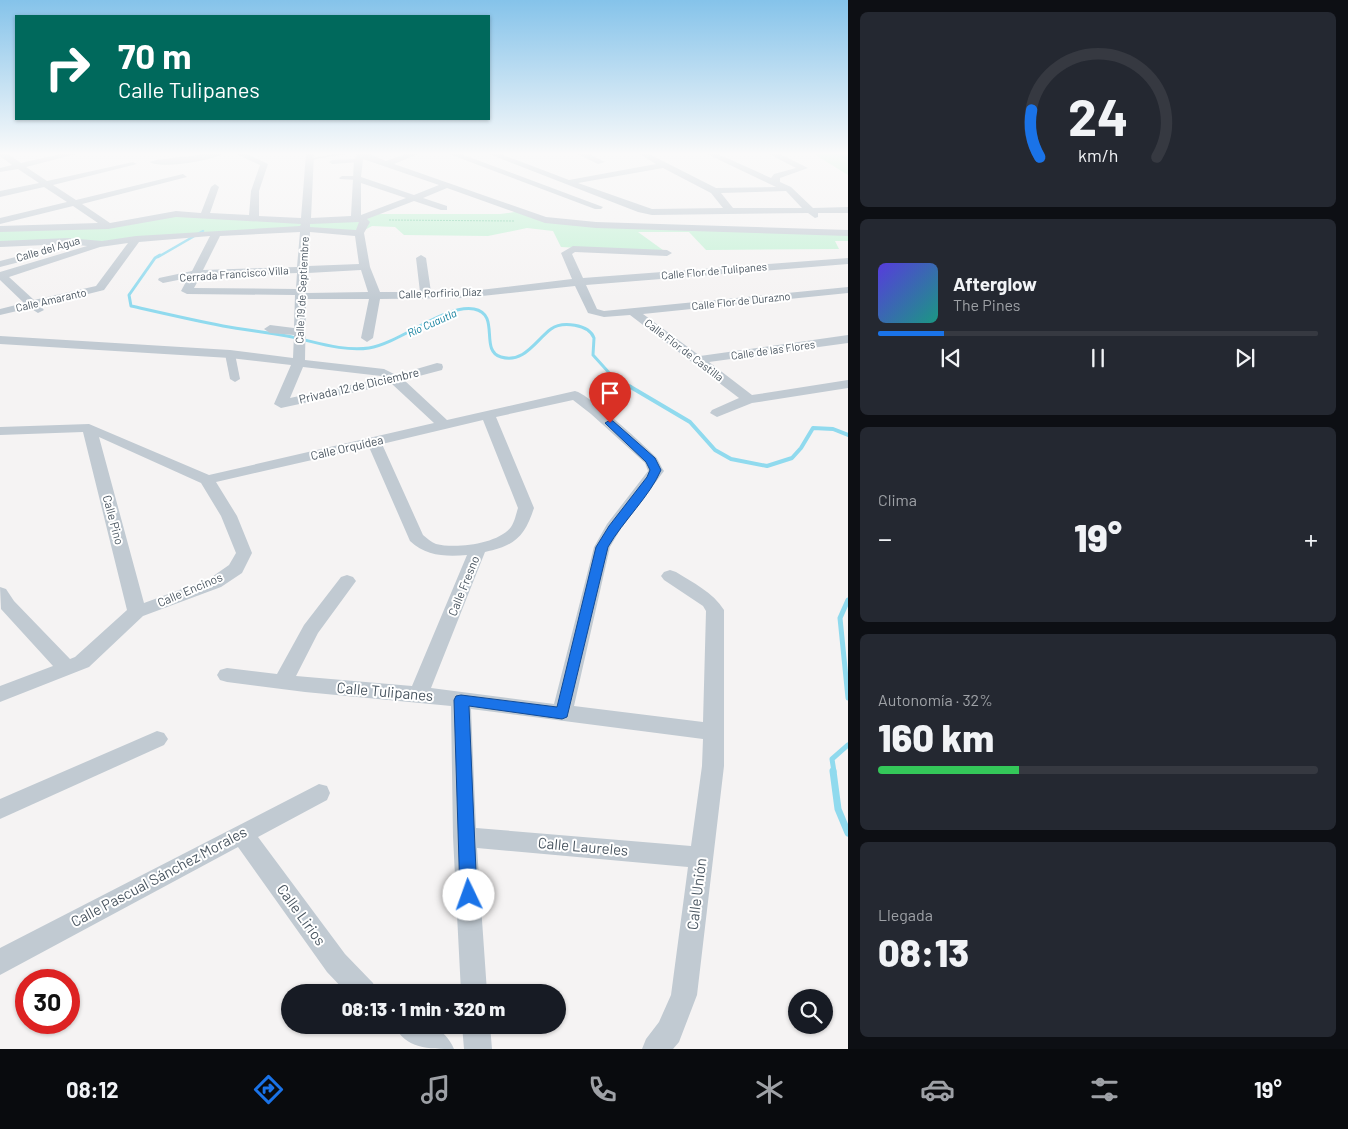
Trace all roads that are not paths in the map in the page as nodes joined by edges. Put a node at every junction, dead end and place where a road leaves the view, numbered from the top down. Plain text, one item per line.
1 (70, 203) edge
2 (75, 203) edge
3 (209, 203) edge
4 (255, 203) edge
5 (307, 203) edge
6 (355, 203) edge
7 (402, 203) edge
8 (429, 203) edge
9 (512, 203) edge
10 (564, 203) edge
11 (585, 203) edge
12 (623, 203) edge
13 (724, 203) edge
14 (803, 203) edge
15 (598, 207) dead end
16 (444, 208) dead end
17 (848, 210) edge
18 (811, 211) junction
19 (731, 212) junction
20 (552, 214) junction
21 (205, 216) junction
22 (254, 218) junction
23 (359, 219) junction
24 (0, 221) edge
25 (305, 225) junction
26 (108, 226) junction
27 (0, 229) edge
28 (836, 232) junction
29 (217, 233) junction
30 (359, 233) junction
31 (848, 233) edge
32 (136, 239) junction
33 (81, 243) junction
34 (0, 244) edge
35 (102, 244) junction
36 (668, 253) dead end
37 (421, 258) dead end
38 (848, 260) edge
39 (0, 264) edge
40 (365, 267) junction
41 (302, 269) junction
42 (195, 274) junction
43 (1, 276) edge
44 (163, 280) dead end
45 (579, 282) junction
46 (848, 290) edge
47 (301, 294) junction
48 (426, 294) junction
49 (375, 295) junction
50 (32, 304) junction
51 (0, 312) edge
52 (634, 312) junction
53 (40, 313) dead end
54 (270, 329) dead end
55 (299, 332) junction
56 (367, 338) dead end
57 (0, 340) edge
58 (848, 340) edge
59 (230, 354) junction
60 (698, 360) junction
61 (299, 362) junction
62 (437, 367) dead end
63 (235, 379) dead end
64 (395, 379) junction
65 (848, 384) edge
66 (749, 399) junction
67 (717, 413) dead end
68 (488, 415) junction
69 (443, 424) junction
70 (89, 428) junction
71 (0, 431) edge
72 (374, 442) junction
73 (207, 480) junction
74 (478, 550) junction
75 (670, 576) dead end
76 (347, 581) dead end
77 (0, 593) edge
78 (137, 612) junction
79 (67, 668) junction
80 (227, 675) dead end
81 (294, 683) junction
82 (0, 694) edge
83 (419, 694) junction
84 (461, 700) junction
85 (562, 713) junction
86 (713, 732) junction
87 (156, 739) dead end
88 (319, 794) dead end
89 (0, 809) edge
90 (242, 834) junction
91 (465, 837) junction
92 (701, 857) junction
93 (0, 962) edge
94 (356, 984) edge
95 (474, 984) edge
96 (420, 1034) edge
97 (477, 1034) edge
98 (440, 1049) edge
99 (478, 1049) edge
100 (656, 1049) edge

1 - 24 street
2 - 26 street
3 - 21 street
4 - 22 street
5 - 25 street, Calle 19 de Septiembre
6 - 23 street
7 - 23 street
8 - 16 street
9 - 20 street
10 - 20 street
11 - 15 street
12 - 19 street
13 - 19 street
14 - 18 street
17 - 18 street
18 - 19 street
18 - 28 street
20 - 28 street
21 - 22 street
21 - 26 street
22 - 25 street
23 - 25 street
23 - 30 street
25 - 29 street
25 - 30 street
25 - 41 street, Calle 19 de Septiembre
26 - 27 street
28 - 31 street
29 - 32 street
29 - 42 street
30 - 40 street
32 - 35 street
32 - 50 street, Calle Amaranto
33 - 34 street
33 - 35 street
33 - 39 street
35 - 43 street, Calle del Agua
36 - 45 street, Calle Flor de Castilla
37 - 48 street
38 - 45 street, Calle Flor de Tulipanes
40 - 41 street, Cerrada Francisco Villa
40 - 49 street
41 - 42 street, Cerrada Francisco Villa
41 - 47 street, Calle 19 de Septiembre
42 - 44 street, Cerrada Francisco Villa
42 - 47 street, Calle Porfirio Díaz
43 - 50 street
45 - 48 street, Calle Porfirio Díaz
45 - 52 street, Calle Flor de Castilla
46 - 52 street, Calle Flor de Durazno
47 - 49 street, Calle Porfirio Díaz
47 - 55 street, Calle 19 de Septiembre
48 - 49 street, Calle Porfirio Díaz
49 - 56 street
50 - 51 street, Calle Amaranto
50 - 53 street
52 - 60 street, Calle Flor de Castilla
54 - 55 street
55 - 61 street, Calle 19 de Septiembre
57 - 59 street
58 - 60 street, Calle de las Flores
59 - 61 street
59 - 63 street
60 - 66 street, Calle Flor de Castilla
61 - 64 street
61 - 64 street, Privada 12 de Diciembre
62 - 64 street, Privada 12 de Diciembre
64 - 69 street
65 - 66 street
66 - 67 street
68 - 69 street, Calle Orquídea
68 - 74 street, Calle Fresno
68 - 85 street, Calle Orquídea
69 - 72 street, Calle Orquídea
70 - 71 street
70 - 73 street
70 - 78 street, Calle Pino
72 - 73 street, Calle Orquídea
72 - 74 street
73 - 78 street, Calle Encinos
74 - 83 street, Calle Fresno
75 - 86 street, Calle Unión
76 - 81 street
77 - 79 street
78 - 79 street, Calle Encinos
79 - 82 street, Calle Encinos
80 - 81 street
81 - 83 street, Calle Tulipanes
83 - 84 street, Calle Tulipanes
84 - 85 street, Calle Tulipanes
84 - 91 street
85 - 86 street, Calle Tulipanes
86 - 92 street, Calle Unión
87 - 89 street
88 - 90 street, Calle Pascual Sánchez Morales
90 - 93 street, Calle Pascual Sánchez Morales
90 - 94 street, Calle Lirios
91 - 92 street, Calle Laureles
91 - 95 street
92 - 100 street, Calle Unión
96 - 98 street
97 - 99 street

